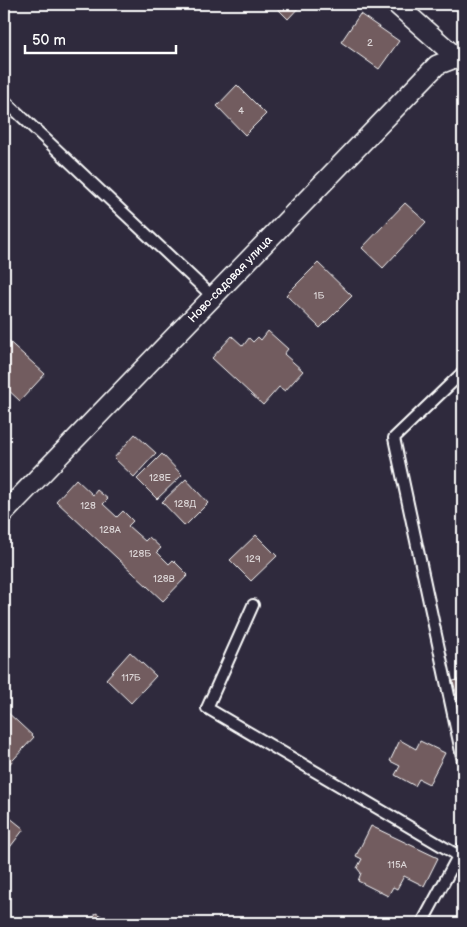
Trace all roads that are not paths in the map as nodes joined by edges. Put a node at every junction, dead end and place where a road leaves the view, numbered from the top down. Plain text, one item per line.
1 (396, 4) edge
2 (460, 56) edge
3 (4, 100) edge
4 (213, 297) junction
5 (463, 372) edge
6 (4, 513) edge
7 (253, 606) dead end
8 (463, 761) edge
9 (461, 851) edge
10 (422, 923) edge

1 - 2 street
2 - 4 street, Ново-садовая улица
3 - 4 lane
4 - 6 street, Ново-садовая улица
5 - 8 lane
7 - 9 lane
9 - 10 lane

